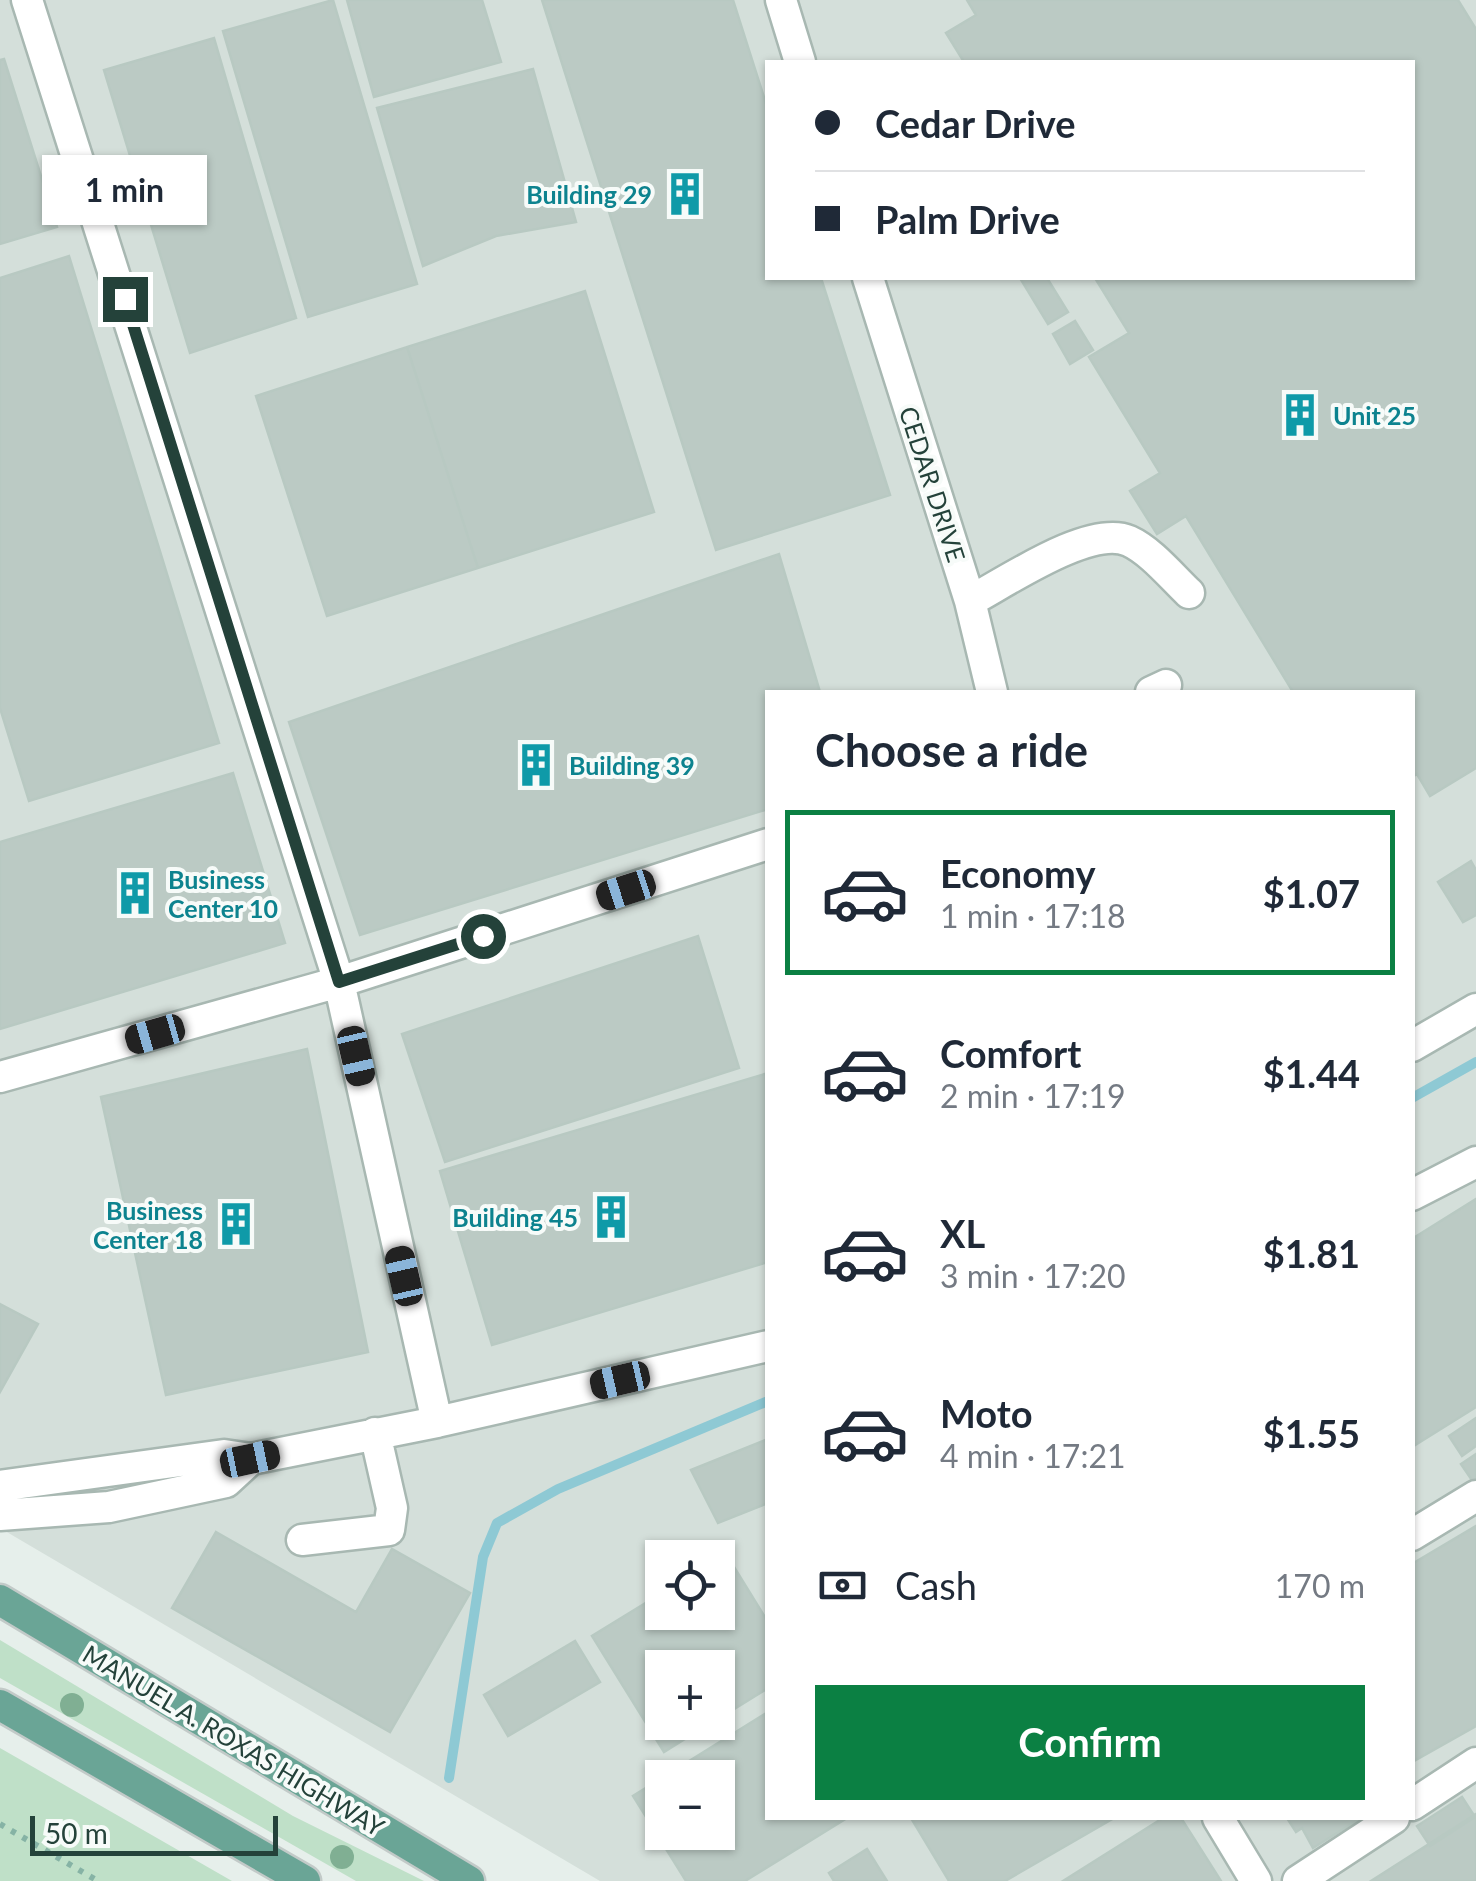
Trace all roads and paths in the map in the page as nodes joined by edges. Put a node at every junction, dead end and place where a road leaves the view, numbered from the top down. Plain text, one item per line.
1 (33, 1) edge
2 (787, 3) edge
3 (0, 13) edge
4 (800, 60) edge
5 (869, 280) edge
6 (1189, 593) dead end
7 (970, 600) junction
8 (992, 690) edge
9 (765, 845) edge
10 (339, 982) junction
11 (1476, 1008) edge
12 (1415, 1044) edge
13 (0, 1077) edge
14 (1476, 1162) edge
15 (1415, 1193) edge
16 (765, 1347) edge
17 (436, 1422) junction
18 (375, 1433) junction
19 (250, 1459) junction
20 (0, 1486) edge
21 (1476, 1496) edge
22 (0, 1515) edge
23 (1415, 1533) edge
24 (302, 1540) dead end
25 (0, 1600) edge
26 (0, 1705) edge
27 (1476, 1763) edge
28 (1415, 1803) edge
29 (1219, 1820) edge
30 (1391, 1820) edge
31 (0, 1824) edge
32 (98, 1881) edge
33 (304, 1881) edge
34 (469, 1881) edge
35 (1256, 1881) edge
36 (1298, 1881) edge

1 - 3 street
1 - 10 street
2 - 4 street
5 - 7 street, CEDAR DRIVE
6 - 7 street
7 - 8 street, CEDAR DRIVE
9 - 10 street
10 - 13 street
10 - 17 street
11 - 12 street
14 - 15 street
16 - 17 street
17 - 18 street
18 - 19 street
18 - 24 street
19 - 20 street
19 - 22 street
21 - 23 street
25 - 34 main road, MANUEL A. ROXAS HIGHWAY
26 - 33 main road
27 - 28 street
29 - 35 street
30 - 36 street
31 - 32 path

